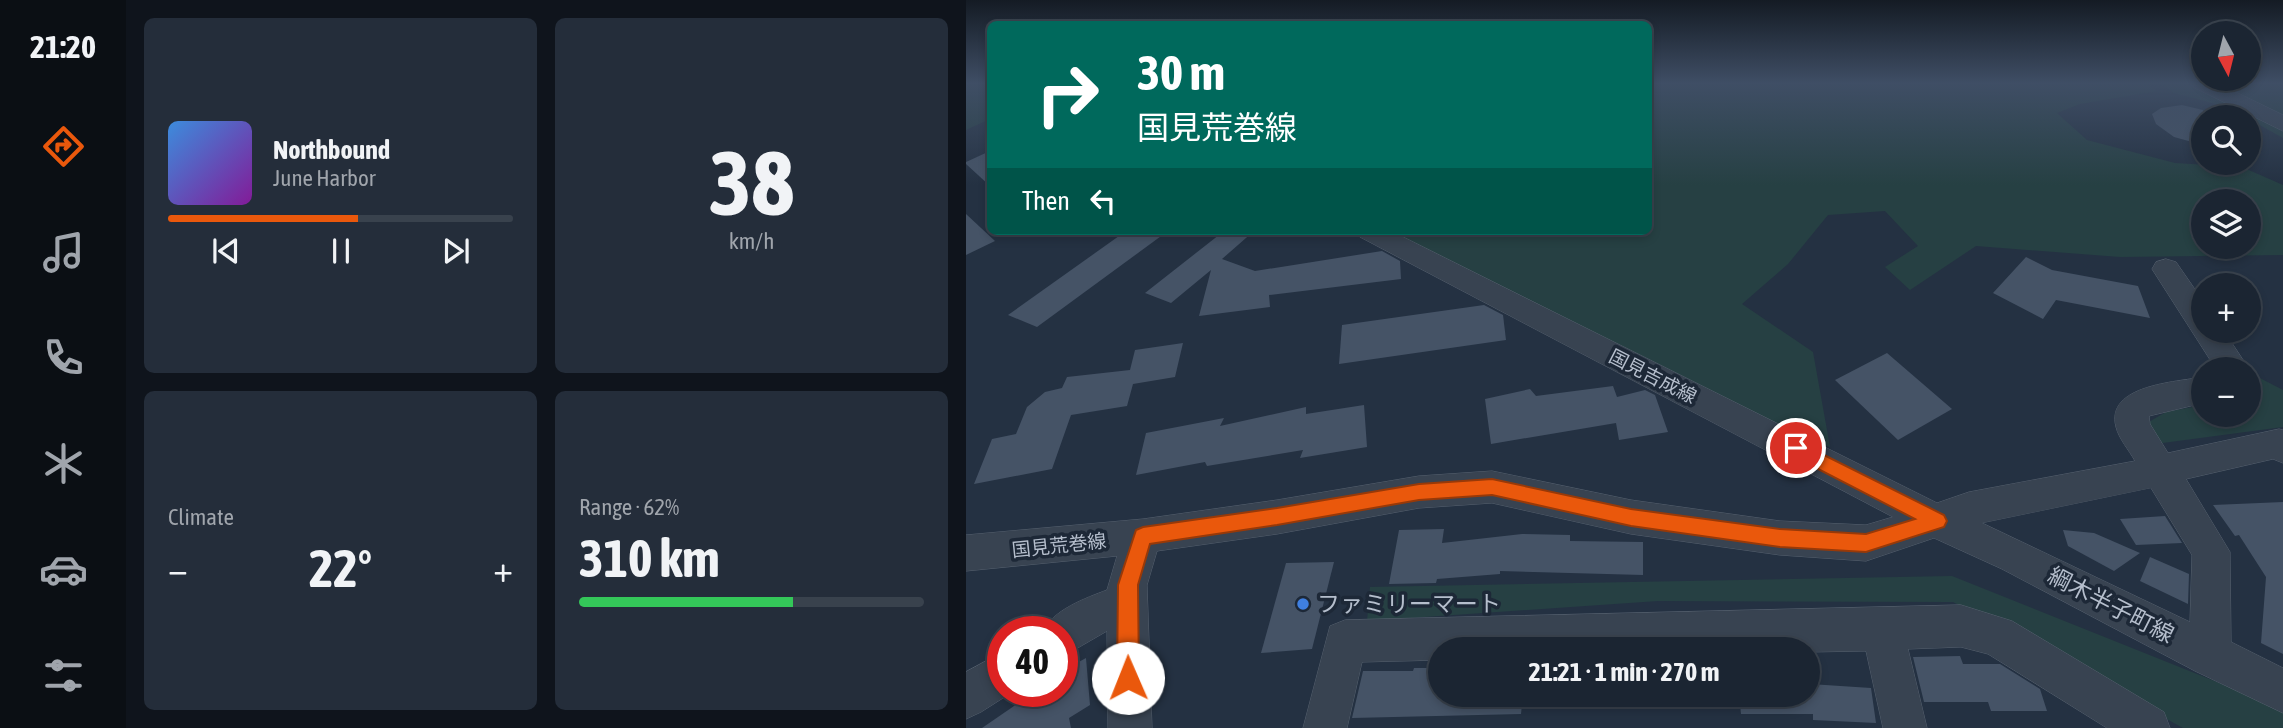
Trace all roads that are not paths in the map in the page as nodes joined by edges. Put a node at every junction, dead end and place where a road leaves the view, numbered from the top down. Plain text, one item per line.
1 (1377, 235) edge
2 (2166, 268) dead end
3 (2191, 306) edge
4 (2191, 392) edge
5 (2283, 448) edge
6 (2161, 471) junction
7 (1937, 521) junction
8 (1143, 536) junction
9 (966, 553) edge
10 (1126, 602) junction
11 (1078, 626) edge
12 (1882, 631) junction
13 (2210, 656) junction
14 (987, 683) edge
15 (2283, 691) edge
16 (966, 696) edge
17 (1130, 728) edge
18 (1325, 728) edge
19 (1905, 728) edge
20 (2148, 728) edge

1 - 7 street, 国見吉成線
2 - 3 street
4 - 6 street
5 - 6 street, 国見荒巻線
6 - 7 street, 国見荒巻線
6 - 13 street
7 - 8 street, 国見荒巻線
7 - 13 street, 綱木半子町線
8 - 9 street, 国見荒巻線
8 - 10 street
10 - 11 street
10 - 17 street
12 - 18 street
12 - 19 street
12 - 20 street
13 - 15 street, 綱木半子町線
14 - 16 street

